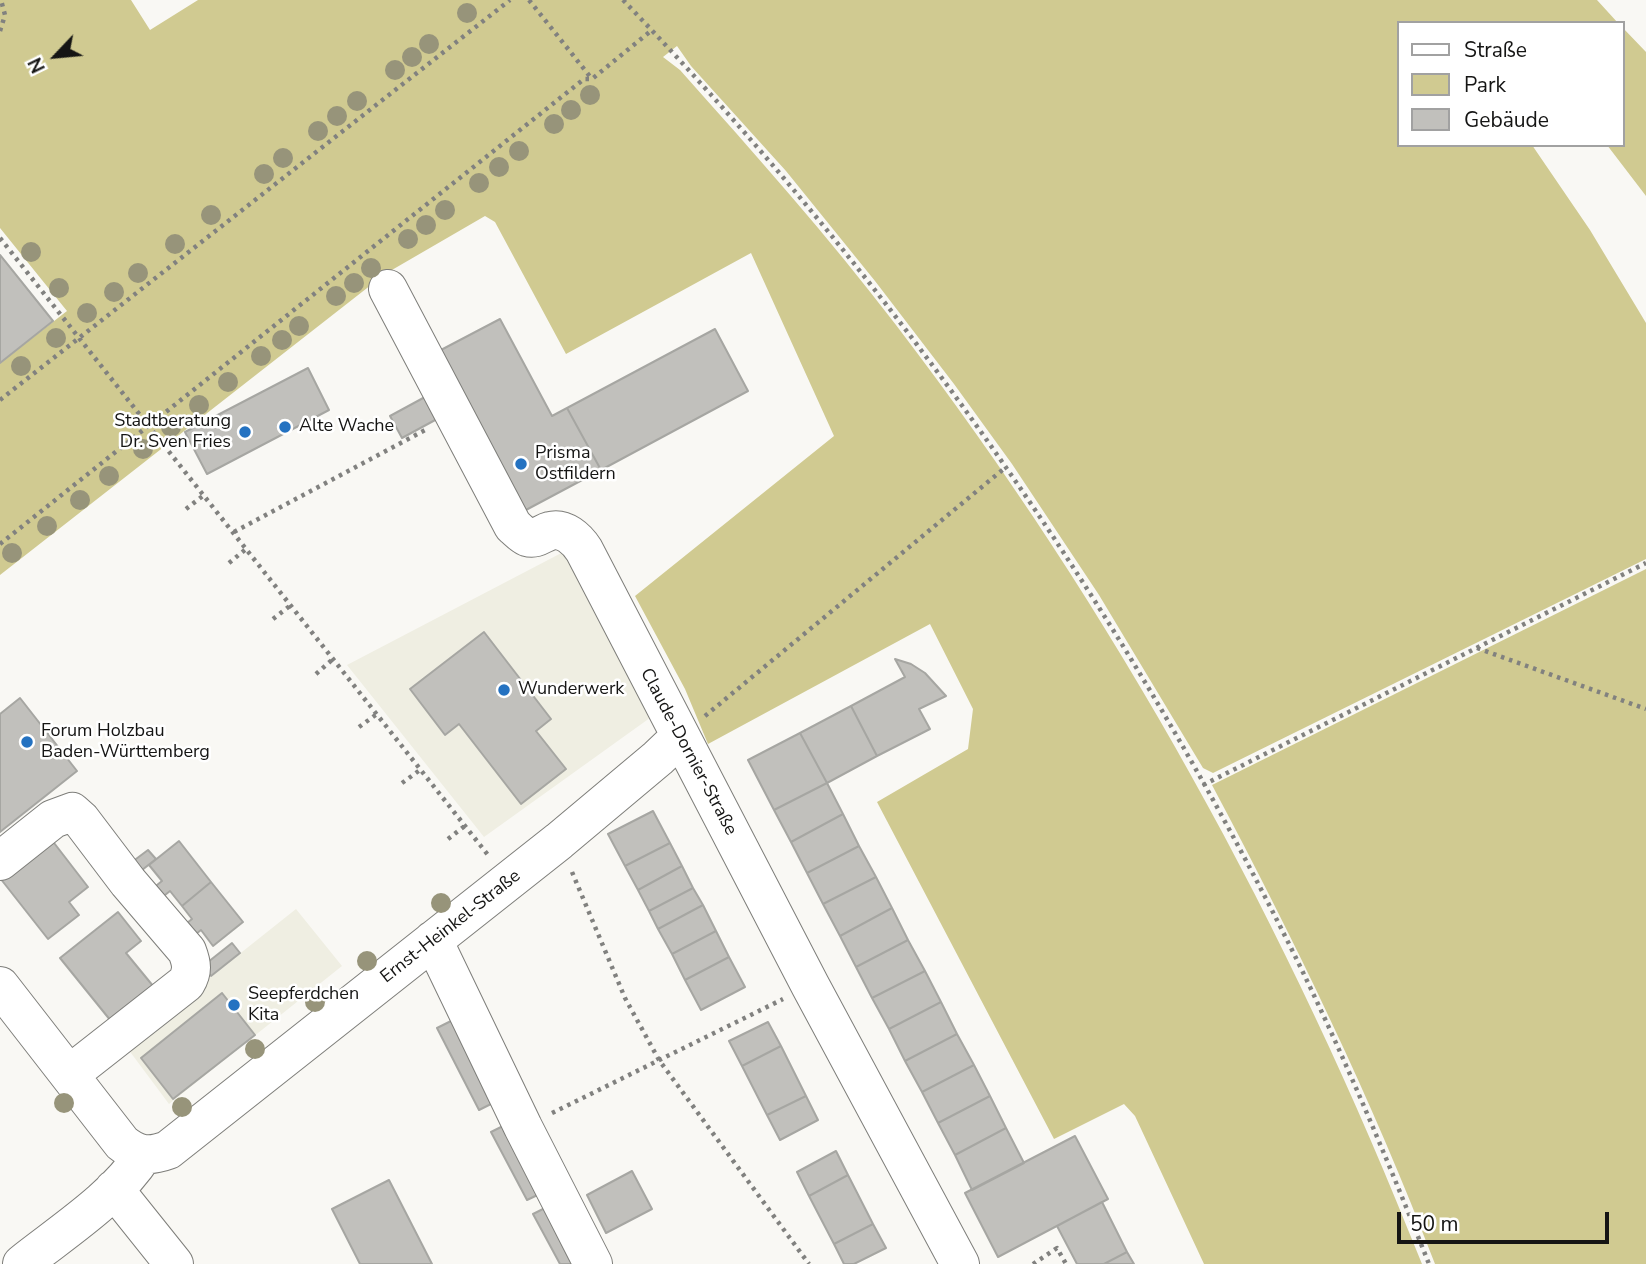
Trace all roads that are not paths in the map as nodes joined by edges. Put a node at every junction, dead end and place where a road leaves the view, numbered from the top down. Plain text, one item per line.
1 (388, 289) dead end
2 (680, 737) junction
3 (0, 861) edge
4 (433, 940) junction
5 (0, 986) edge
6 (71, 1074) junction
7 (143, 1155) junction
8 (114, 1189) junction
9 (22, 1264) edge
10 (174, 1264) edge
11 (593, 1264) edge
12 (960, 1264) edge

1 - 2 street, Claude-Dornier-Straße
2 - 4 street, Ernst-Heinkel-Straße
2 - 12 street, Claude-Dornier-Straße
3 - 6 street
4 - 7 street, Ernst-Heinkel-Straße
4 - 11 street
5 - 6 street
6 - 7 street
7 - 8 street
8 - 9 street
8 - 10 street

